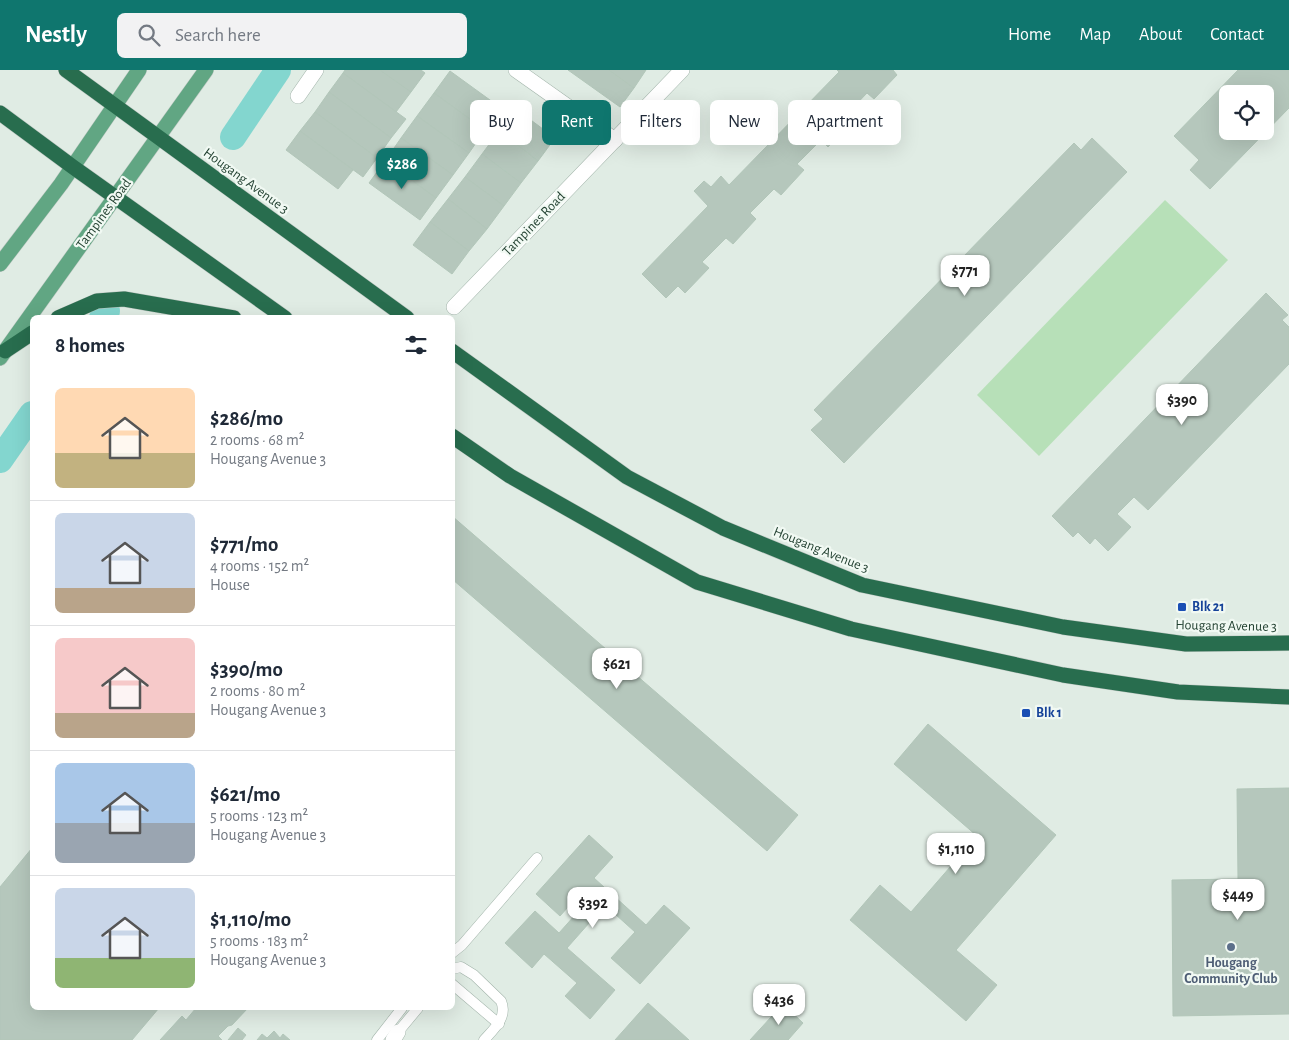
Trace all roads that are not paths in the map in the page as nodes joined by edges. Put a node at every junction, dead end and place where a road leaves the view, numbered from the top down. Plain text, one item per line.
1 (66, 70) edge
2 (139, 70) edge
3 (206, 70) edge
4 (316, 70) edge
5 (516, 70) edge
6 (682, 70) edge
7 (298, 96) dead end
8 (115, 105) junction
9 (0, 113) edge
10 (158, 137) junction
11 (615, 140) junction
12 (73, 167) junction
13 (116, 198) junction
14 (0, 264) edge
15 (454, 307) dead end
16 (32, 315) edge
17 (65, 315) edge
18 (217, 315) edge
19 (281, 315) edge
20 (403, 315) edge
21 (30, 317) edge
22 (30, 335) edge
23 (455, 353) edge
24 (3, 355) edge
25 (455, 438) edge
26 (1289, 643) edge
27 (1289, 697) edge
28 (537, 858) dead end
29 (455, 951) edge
30 (455, 968) edge
31 (455, 987) edge
32 (400, 1010) edge
33 (416, 1010) edge
34 (499, 1024) junction
35 (395, 1036) edge
36 (377, 1040) edge
37 (484, 1040) edge

1 - 8 highway, Hougang Avenue 3
2 - 8 main road
3 - 10 main road, Tampines Road
4 - 7 street
5 - 11 street
6 - 11 street, Tampines Road
8 - 10 highway, Hougang Avenue 3
8 - 12 main road
9 - 12 highway
10 - 13 main road, Tampines Road
10 - 20 highway, Hougang Avenue 3
11 - 15 street, Tampines Road
12 - 13 highway
12 - 14 main road
13 - 16 main road, Tampines Road
13 - 19 highway
17 - 18 highway
21 - 24 main road, Tampines Road
22 - 24 highway
23 - 26 highway, Hougang Avenue 3
25 - 27 highway
28 - 29 lane
30 - 34 lane
31 - 34 lane
32 - 36 lane
33 - 35 lane
34 - 37 lane

